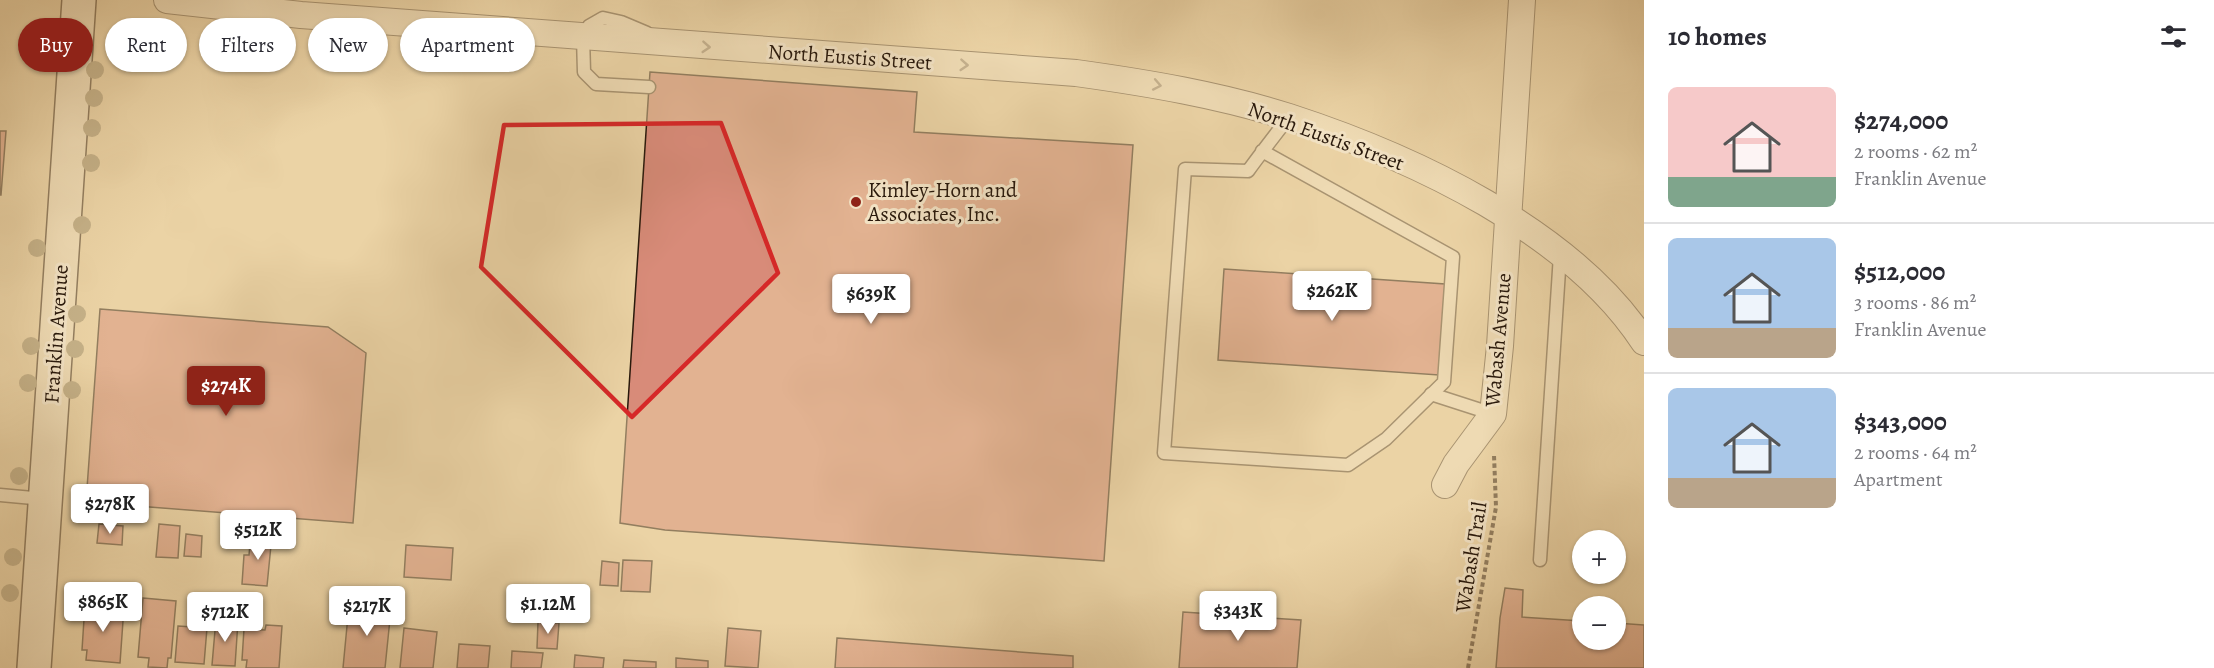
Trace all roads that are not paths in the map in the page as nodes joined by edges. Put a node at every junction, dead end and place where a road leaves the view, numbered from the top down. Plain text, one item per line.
1 (79, 0) edge
2 (167, 0) edge
3 (1522, 0) edge
4 (583, 37) junction
5 (649, 87) dead end
6 (1289, 117) junction
7 (1262, 151) junction
8 (1508, 216) junction
9 (1560, 254) junction
10 (1644, 342) edge
11 (1431, 394) junction
12 (1493, 414) junction
13 (1445, 485) dead end
14 (0, 495) edge
15 (45, 499) junction
16 (1540, 560) dead end
17 (34, 668) edge

1 - 15 street, Franklin Avenue
2 - 4 street, North Eustis Street
3 - 8 street, Wabash Avenue
4 - 5 lane
4 -> 6 street, North Eustis Street
6 - 7 lane
6 - 8 street, North Eustis Street
7 - 11 lane
7 - 11 lane
8 - 9 street
8 - 12 street, Wabash Avenue
9 - 10 street
9 - 16 lane
11 - 12 lane
12 - 13 street, Wabash Avenue
14 - 15 lane
15 - 17 street, Franklin Avenue

